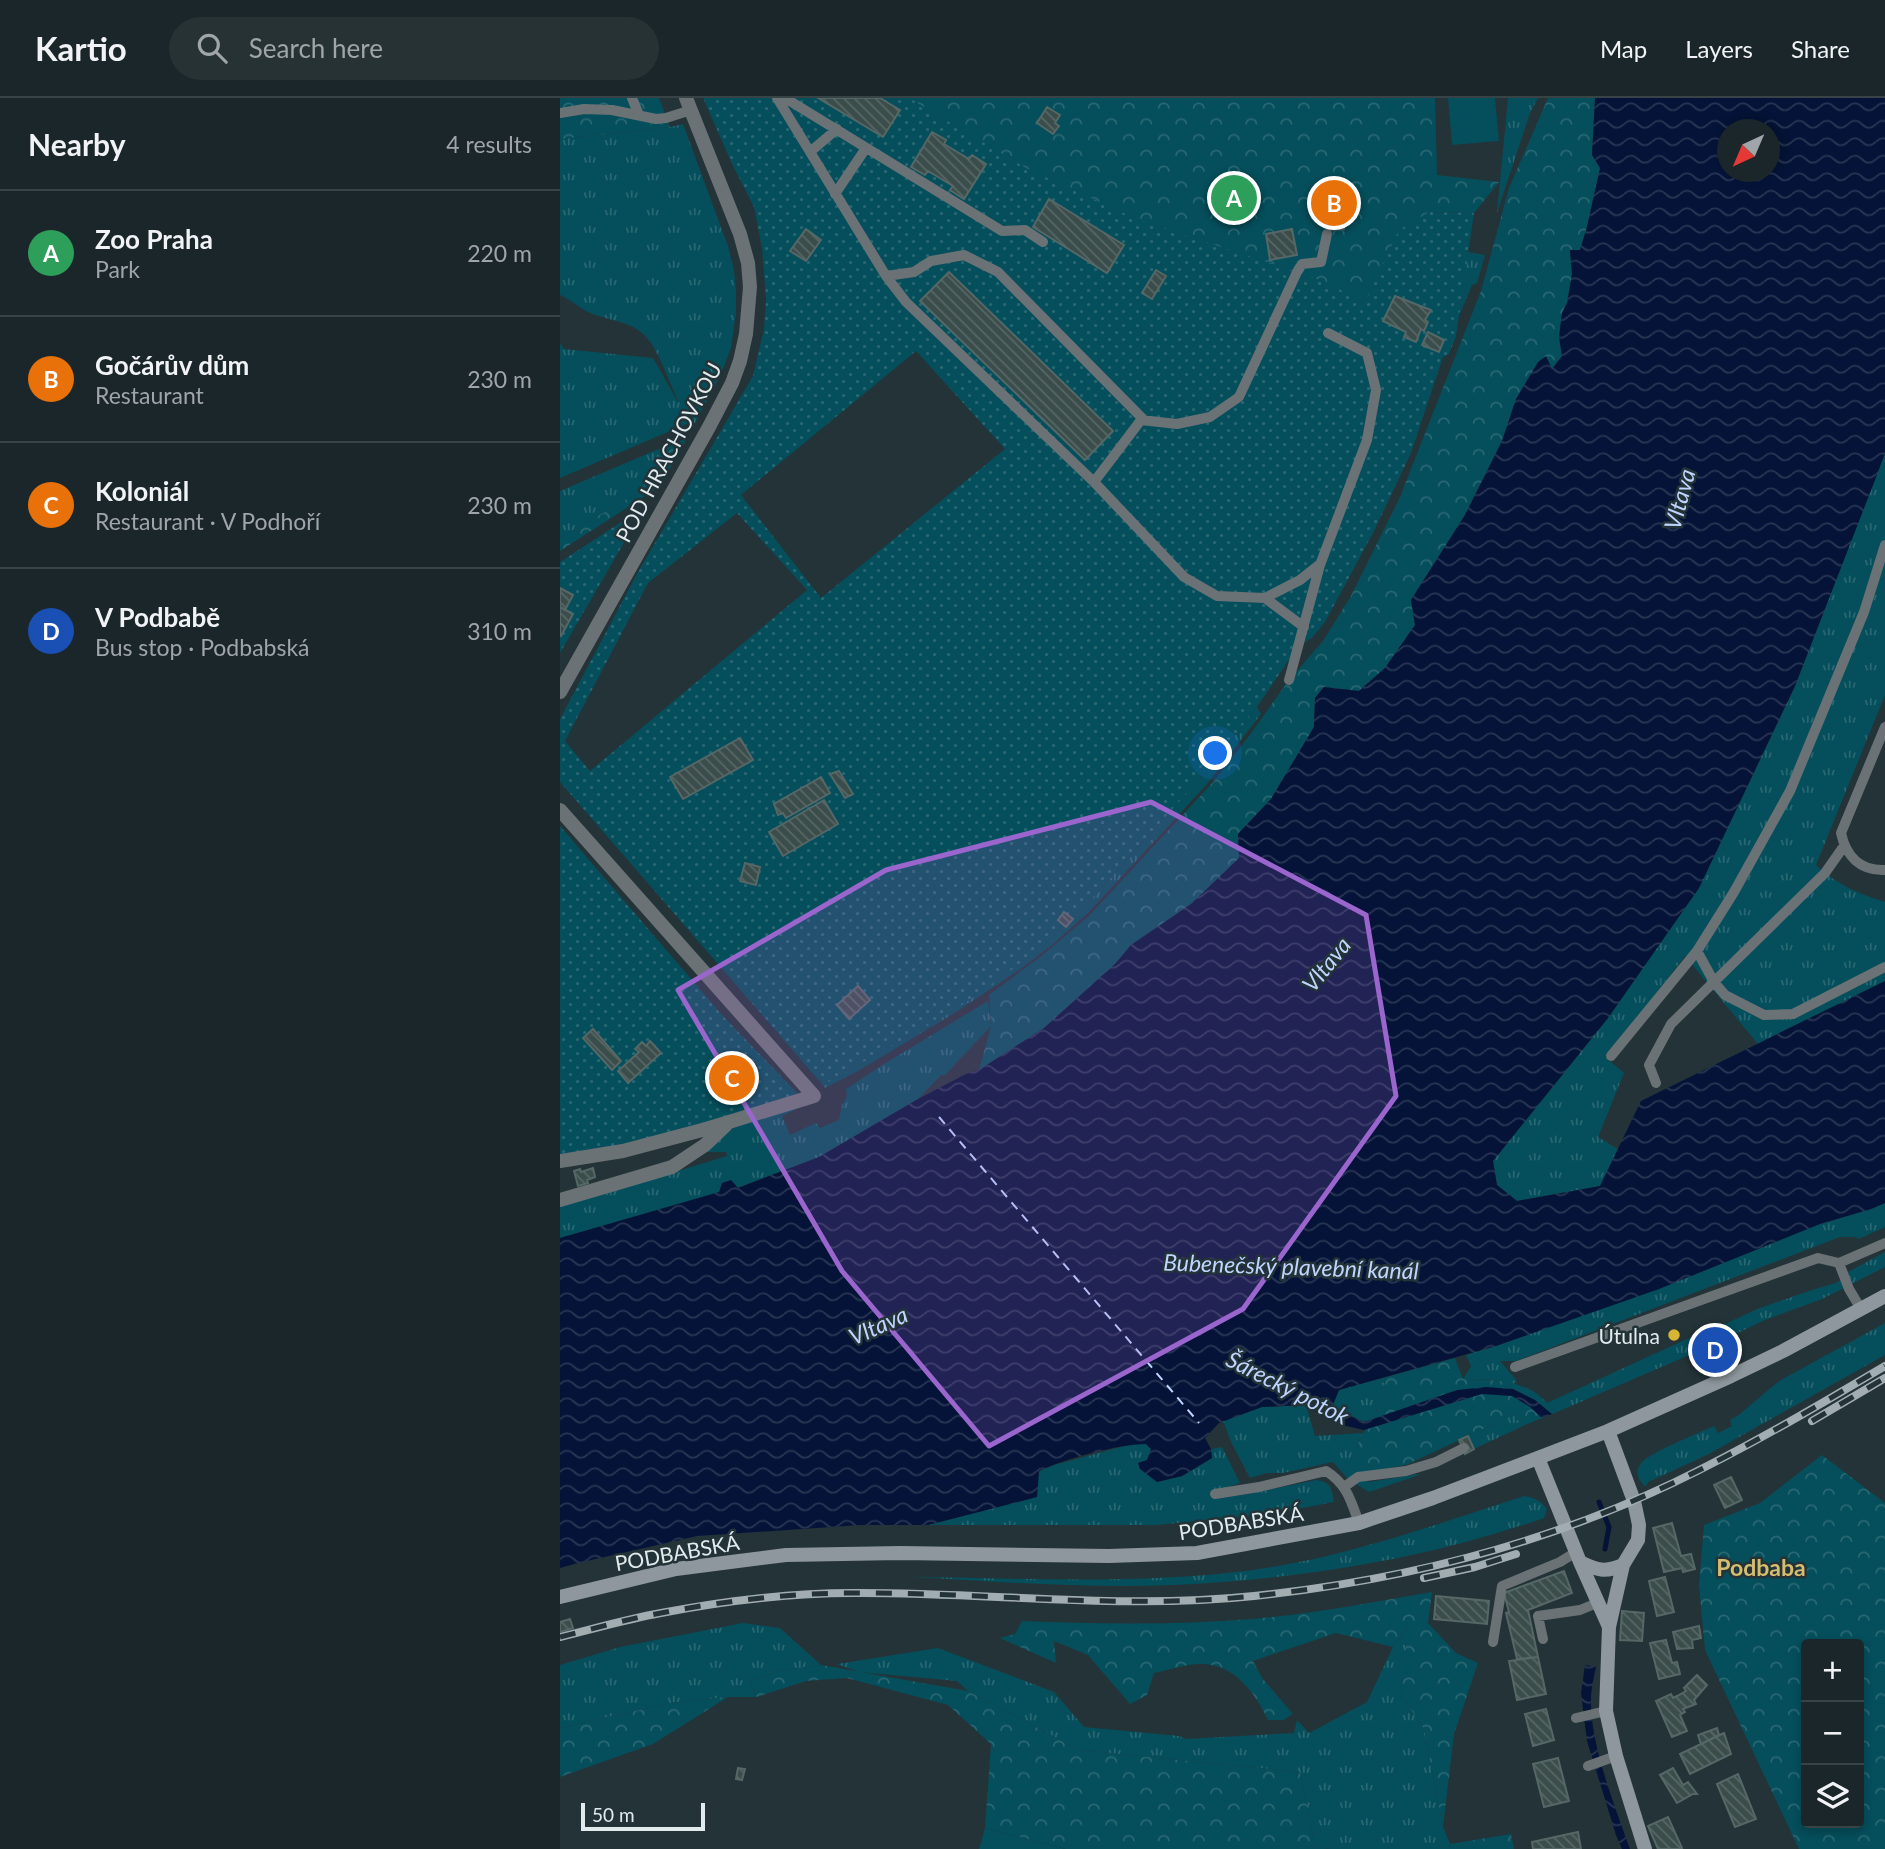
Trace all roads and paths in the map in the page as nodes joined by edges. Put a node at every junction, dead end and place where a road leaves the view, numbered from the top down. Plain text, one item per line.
1 (632, 98) edge
2 (777, 98) edge
3 (785, 98) edge
4 (689, 104) edge
5 (560, 113) edge
6 (639, 115) junction
7 (836, 130) junction
8 (866, 148) junction
9 (810, 152) junction
10 (835, 194) junction
11 (1327, 234) dead end
12 (1043, 242) dead end
13 (886, 276) junction
14 (1328, 333) dead end
15 (1144, 420) junction
16 (1094, 482) junction
17 (1885, 545) edge
18 (1320, 565) junction
19 (1265, 598) junction
20 (1304, 627) junction
21 (1289, 680) dead end
22 (560, 692) edge
23 (1885, 727) edge
24 (560, 810) edge
25 (1844, 846) junction
26 (1885, 870) edge
27 (1697, 951) junction
28 (1885, 967) edge
29 (1714, 982) junction
30 (1611, 1056) dead end
31 (1656, 1083) dead end
32 (727, 1124) junction
33 (560, 1161) edge
34 (560, 1200) edge
35 (1885, 1243) edge
36 (1839, 1263) junction
37 (1885, 1296) edge
38 (1861, 1309) junction
39 (1516, 1367) dead end
40 (1608, 1431) junction
41 (1464, 1448) dead end
42 (1538, 1458) junction
43 (1344, 1487) junction
44 (1215, 1494) dead end
45 (1359, 1523) junction
46 (1578, 1557) junction
47 (1623, 1564) junction
48 (560, 1597) edge
49 (1594, 1604) junction
50 (1609, 1627) junction
51 (1543, 1639) dead end
52 (1493, 1642) dead end
53 (1601, 1712) junction
54 (1576, 1718) dead end
55 (1612, 1757) junction
56 (1588, 1766) dead end
57 (1644, 1849) edge

1 - 6 lane
2 - 9 lane
3 - 7 lane
4 - 6 lane
4 - 22 street, POD HRACHOVKOU
5 - 6 lane
7 - 8 lane
7 - 9 lane
8 - 10 lane
8 - 12 lane
9 - 10 lane
10 - 13 lane
11 - 15 lane
13 - 15 lane
13 - 16 lane
14 - 18 lane
15 - 16 lane
16 - 19 lane
17 - 27 lane
18 - 19 lane
18 - 20 lane
19 - 20 lane
20 - 21 lane
23 - 25 lane
24 - 32 street
25 - 26 lane
25 - 29 lane
27 - 29 lane
27 - 30 lane
28 - 29 lane
29 - 31 lane
32 - 33 street
32 - 34 street
35 - 36 lane
36 - 38 lane
36 - 39 lane
37 - 38 main road, PODBABSKÁ
38 - 40 main road, PODBABSKÁ
40 - 42 main road, PODBABSKÁ
40 - 47 main road
41 - 43 lane
42 - 45 main road, PODBABSKÁ
42 - 46 main road
43 - 44 lane
43 - 45 lane
45 - 48 main road, PODBABSKÁ
46 - 47 main road
46 - 49 main road
46 - 52 lane
47 - 50 main road
49 - 50 main road
49 - 51 lane
50 - 53 main road
53 - 54 lane
53 - 55 main road
55 - 56 lane
55 - 57 main road

